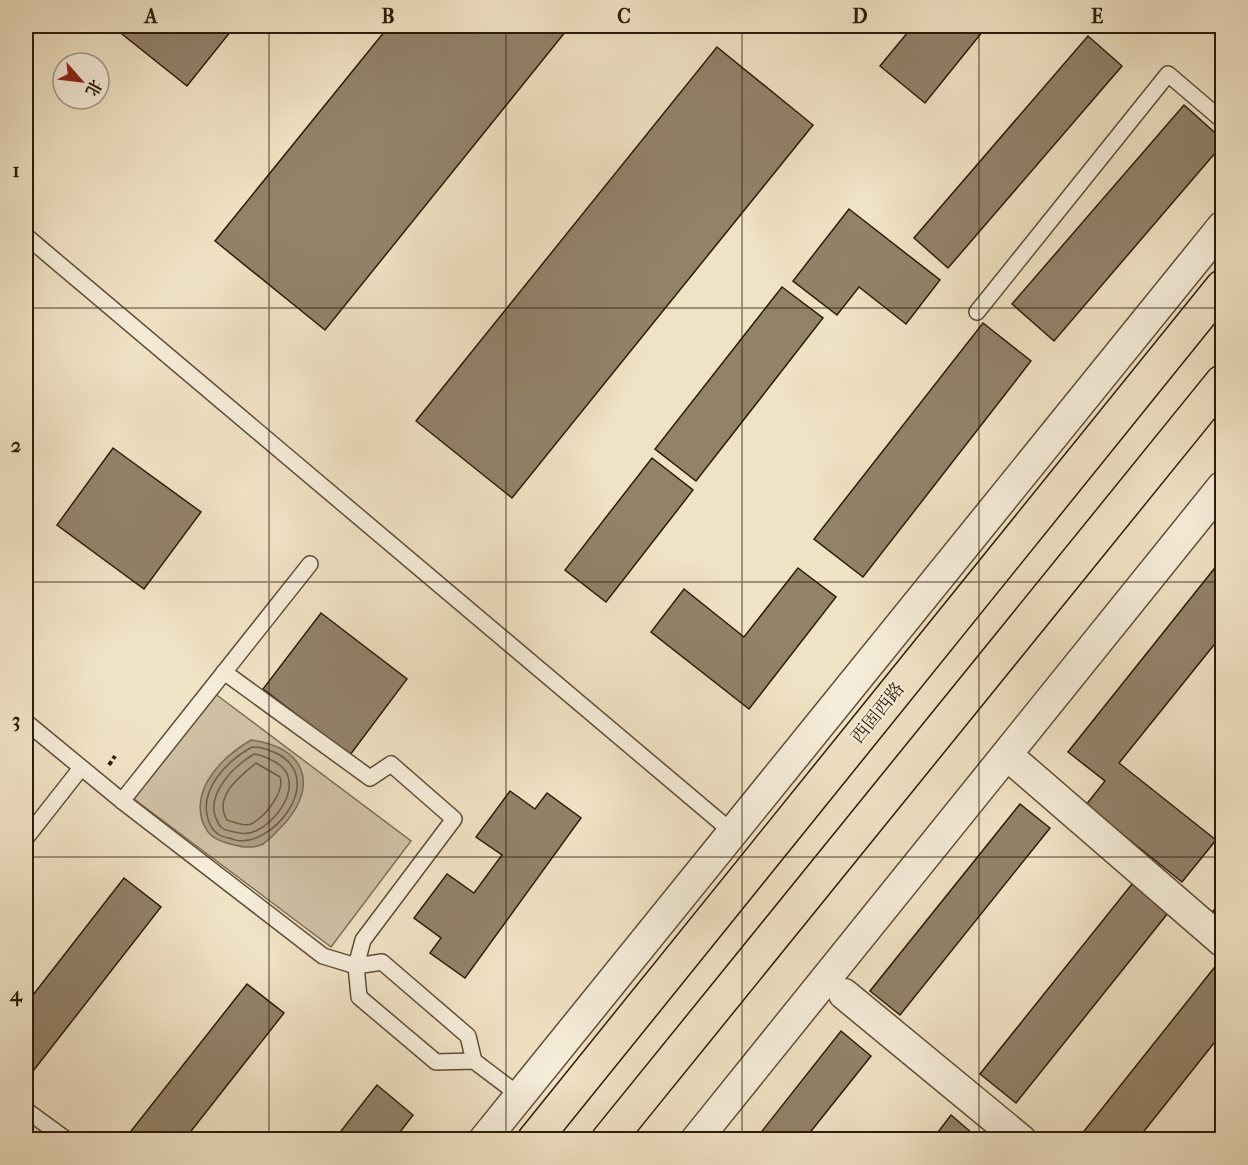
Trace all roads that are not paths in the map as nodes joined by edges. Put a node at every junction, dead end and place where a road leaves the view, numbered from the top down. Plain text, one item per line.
1 (1222, 120) edge
2 (1222, 227) edge
3 (26, 236) edge
4 (1222, 287) edge
5 (976, 312) dead end
6 (1222, 382) edge
7 (1222, 487) edge
8 (310, 564) dead end
9 (224, 672) junction
10 (26, 722) edge
11 (1007, 755) junction
12 (81, 768) junction
13 (122, 801) junction
14 (731, 831) junction
15 (26, 838) edge
16 (1222, 941) edge
17 (356, 966) junction
18 (844, 993) dead end
19 (474, 1061) junction
20 (519, 1095) junction
21 (26, 1110) edge
22 (67, 1140) edge
23 (484, 1140) edge
24 (534, 1140) edge
25 (608, 1140) edge
26 (696, 1140) edge
27 (1021, 1140) edge

1 - 5 lane
2 - 14 street
3 - 14 lane
4 - 24 main road, 西固西路
6 - 25 main road
7 - 11 street
8 - 9 lane
9 - 13 lane
9 - 17 lane
10 - 12 lane
11 - 16 street
11 - 26 street
12 - 13 lane
12 - 15 lane
13 - 17 lane
14 - 20 street
17 - 19 lane
17 - 19 lane
18 - 27 street
19 - 20 lane
20 - 23 street
21 - 22 lane

